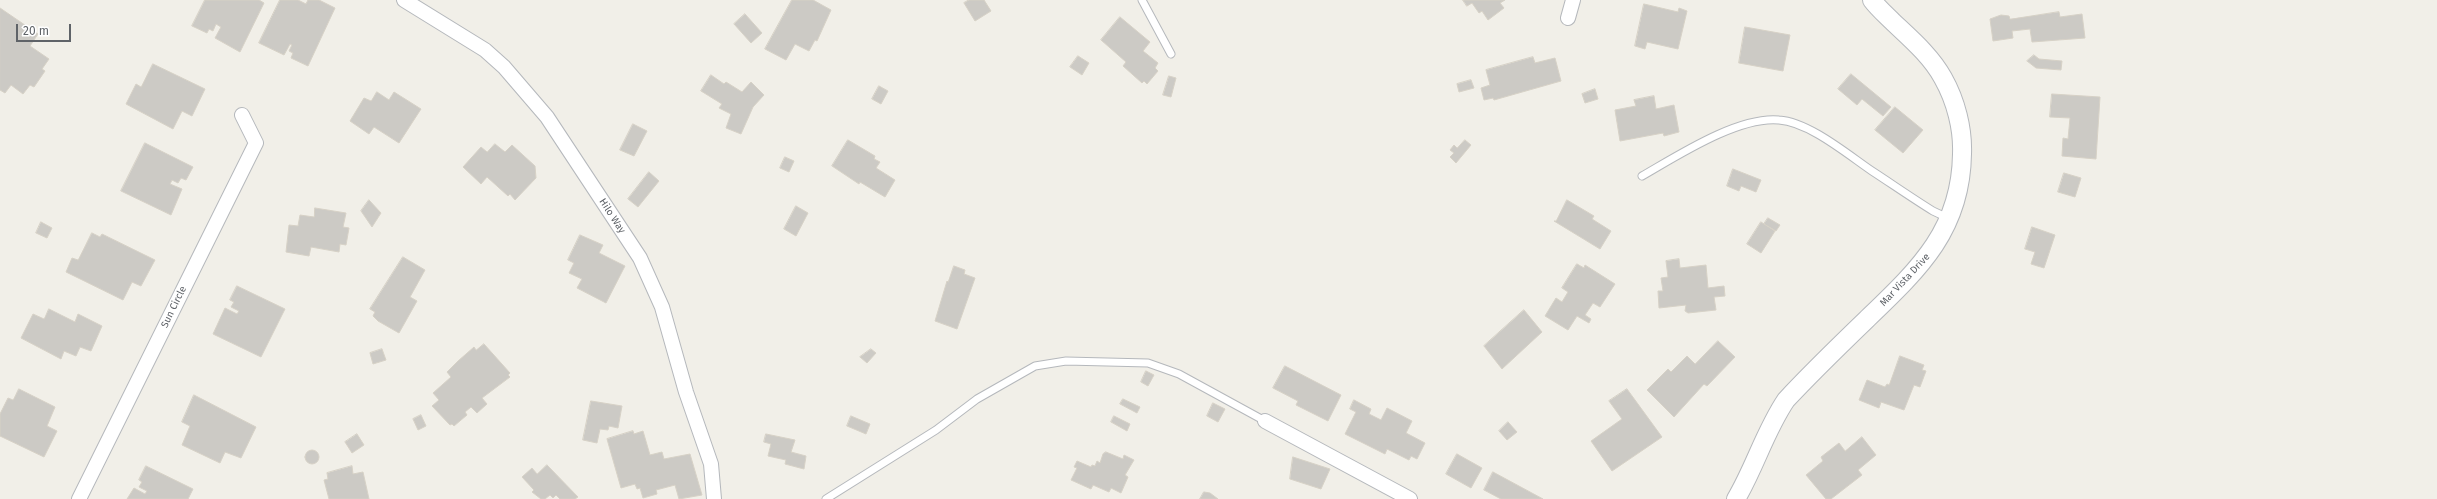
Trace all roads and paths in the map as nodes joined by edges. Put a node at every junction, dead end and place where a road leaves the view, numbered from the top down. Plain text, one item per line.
1 (404, 0) edge
2 (1142, 0) edge
3 (1573, 0) edge
4 (1872, 0) edge
5 (1568, 18) dead end
6 (1171, 54) dead end
7 (242, 115) dead end
8 (1642, 176) dead end
9 (1950, 219) junction
10 (1265, 421) joint
11 (79, 499) edge
12 (714, 499) edge
13 (826, 499) edge
14 (1410, 499) edge
15 (1736, 499) edge

1 - 12 street, Hilo Way
2 - 6 lane
3 - 5 street
4 - 9 street, Mar Vista Drive
7 - 11 street, Sun Circle
8 - 9 lane
9 - 15 street, Mar Vista Drive
10 - 13 lane
10 - 14 street

